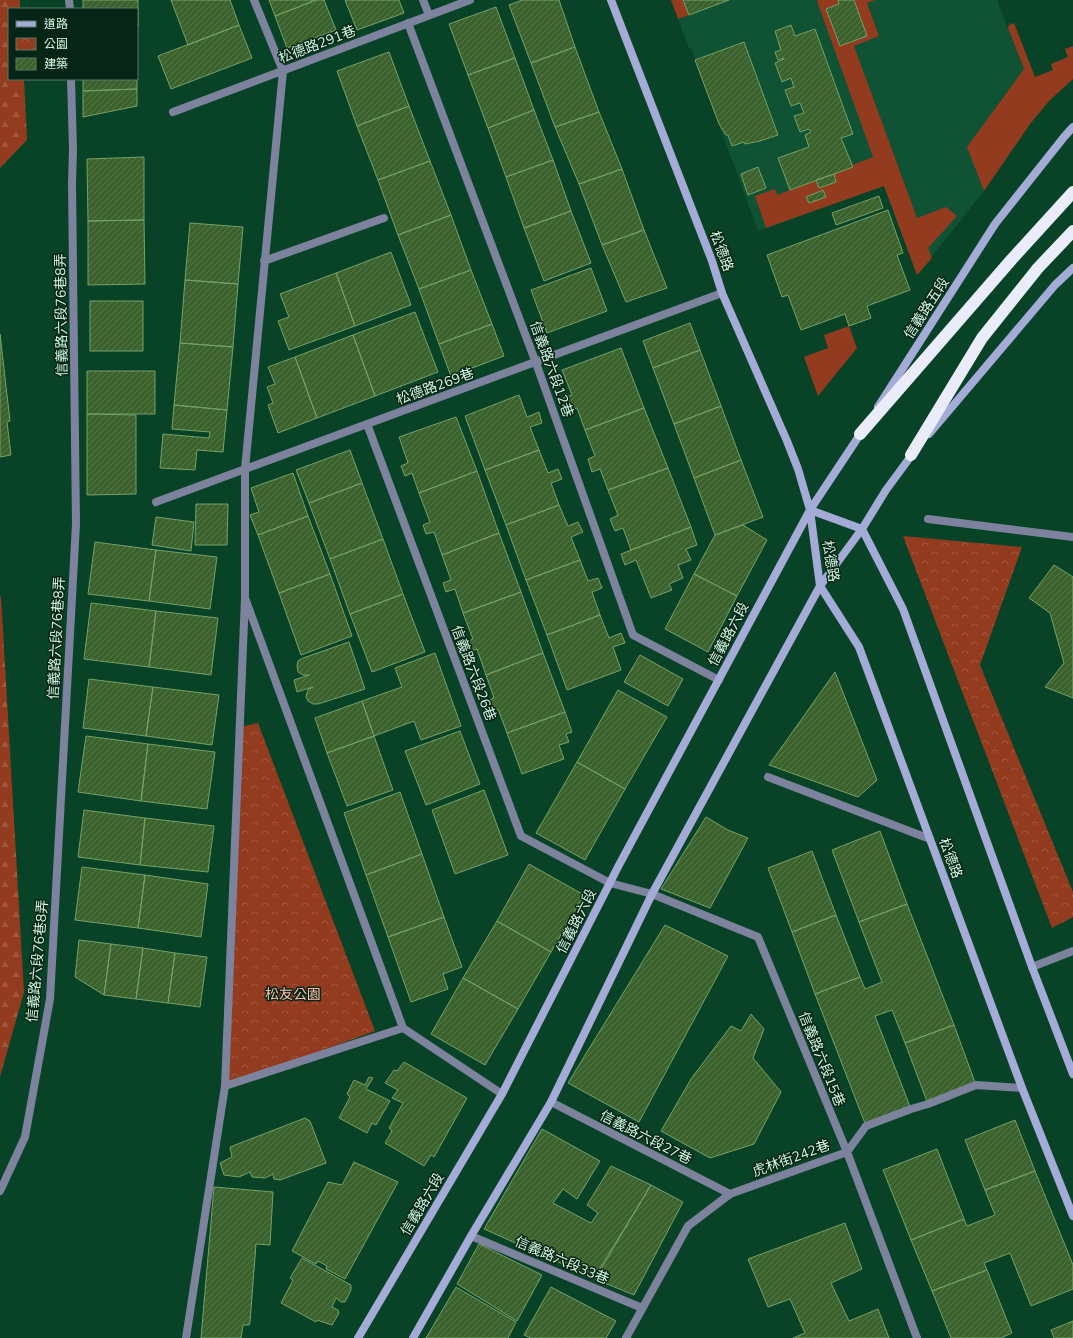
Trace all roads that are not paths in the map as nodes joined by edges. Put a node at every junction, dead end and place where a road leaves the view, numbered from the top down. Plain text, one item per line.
1 (254, 0) edge
2 (423, 0) edge
3 (470, 0) edge
4 (611, 0) edge
5 (429, 15) junction
6 (408, 23) junction
7 (283, 71) junction
8 (71, 80) edge
9 (173, 112) dead end
10 (1073, 127) edge
11 (1073, 192) edge
12 (384, 218) dead end
13 (1073, 231) edge
14 (264, 261) junction
15 (1073, 268) edge
16 (722, 293) junction
17 (536, 363) junction
18 (367, 424) junction
19 (860, 434) junction
20 (911, 455) junction
21 (244, 469) junction
22 (156, 502) dead end
23 (810, 510) junction
24 (928, 519) dead end
25 (862, 529) junction
26 (1073, 537) edge
27 (820, 586) junction
28 (245, 598) junction
29 (719, 680) junction
30 (768, 777) dead end
31 (930, 839) junction
32 (610, 883) junction
33 (652, 894) junction
34 (1073, 951) edge
35 (1032, 967) junction
36 (403, 1028) junction
37 (1073, 1074) edge
38 (225, 1086) junction
39 (1022, 1088) junction
40 (502, 1094) junction
41 (551, 1102) junction
42 (847, 1152) junction
43 (0, 1191) edge
44 (730, 1194) junction
45 (1073, 1216) edge
46 (471, 1236) junction
47 (642, 1308) junction
48 (186, 1338) edge
49 (358, 1338) edge
50 (413, 1338) edge
51 (626, 1338) edge
52 (918, 1338) edge

1 - 7 street
2 - 5 street
3 - 5 street, 松德路291巷
4 - 16 street, 松德路
5 - 6 street, 松德路291巷
6 - 7 street, 松德路291巷
6 - 17 street, 信義路六段12巷
7 - 9 street, 松德路291巷
7 - 14 street
8 - 43 street, 信義路六段76巷8弄
10 - 19 street, 信義路五段
11 - 19 highway
12 - 14 street
13 - 20 highway
14 - 21 street
15 - 20 street
16 - 17 street, 松德路269巷
16 - 23 street, 松德路
17 - 18 street, 松德路269巷
17 - 29 street, 信義路六段12巷
18 - 21 street, 松德路269巷
18 - 32 street, 信義路六段26巷
19 - 23 street, 信義路五段
20 - 25 street
21 - 22 street, 松德路269巷
21 - 28 street
23 - 25 street, 松德路
23 - 27 street, 松德路
23 - 29 street, 信義路六段
24 - 26 street
25 - 27 street
25 - 35 street
27 - 31 street, 松德路
27 - 33 street
28 - 36 street
28 - 38 street
29 - 32 street, 信義路六段
30 - 31 street
31 - 39 street, 松德路
32 - 33 street, 信義路六段15巷
32 - 40 street, 信義路六段
33 - 41 street
33 - 42 street, 信義路六段15巷
34 - 35 street
35 - 37 street
36 - 38 street
36 - 40 street
38 - 48 street
39 - 42 street, 虎林街242巷
39 - 45 street, 松德路
40 - 49 street, 信義路六段
41 - 44 street, 信義路六段27巷
41 - 46 street
42 - 44 street, 虎林街242巷
42 - 52 street, 信義路六段15巷
44 - 47 street, 虎林街242巷
46 - 47 street, 信義路六段33巷
46 - 50 street
47 - 51 street, 虎林街242巷

